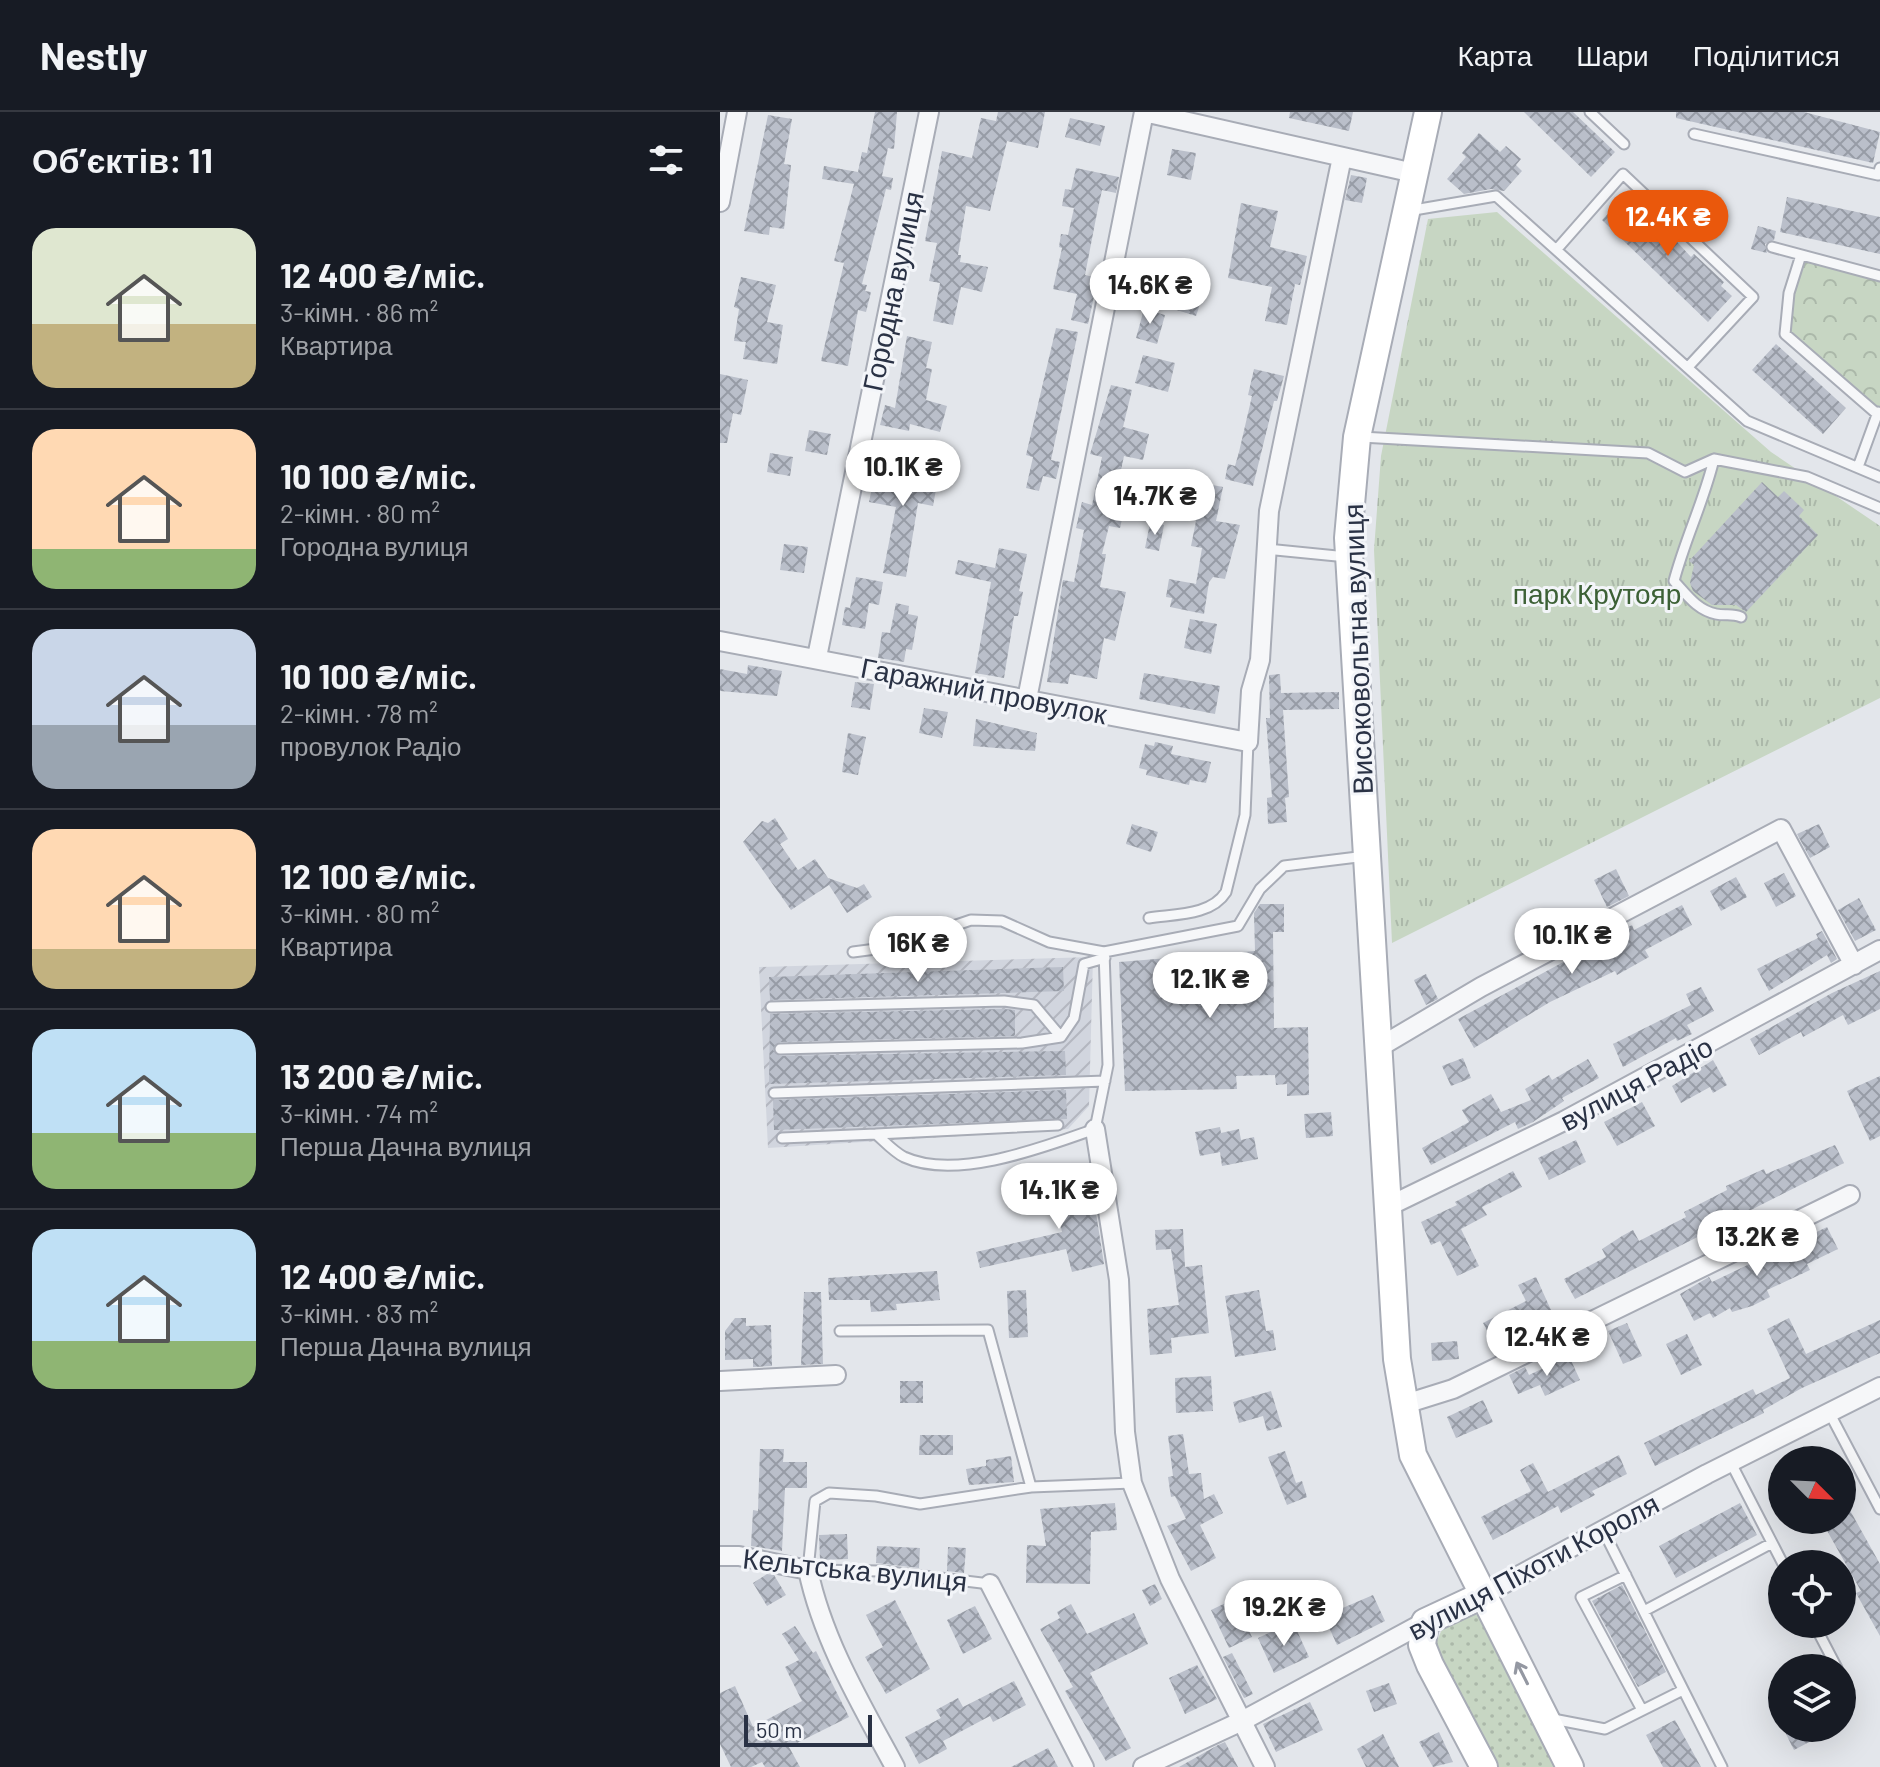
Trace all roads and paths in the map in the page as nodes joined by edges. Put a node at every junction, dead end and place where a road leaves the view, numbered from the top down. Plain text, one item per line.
1 (737, 112) edge
2 (929, 112) edge
3 (1144, 112) edge
4 (1428, 112) edge
5 (1590, 112) edge
6 (1694, 134) dead end
7 (1624, 144) dead end
8 (1342, 157) junction
9 (1880, 168) edge
10 (1414, 173) junction
11 (720, 202) edge
12 (1405, 211) junction
13 (1772, 247) dead end
14 (1557, 249) junction
15 (1801, 255) junction
16 (1880, 276) edge
17 (1688, 367) junction
18 (1878, 411) edge
19 (1357, 437) junction
20 (1714, 459) junction
21 (1858, 467) junction
22 (1880, 477) edge
23 (1880, 508) edge
24 (1266, 549) junction
25 (1349, 558) junction
26 (1741, 617) dead end
27 (720, 641) edge
28 (817, 657) junction
29 (1027, 699) junction
30 (1248, 742) junction
31 (1366, 856) junction
32 (1149, 918) dead end
33 (1880, 950) edge
34 (853, 952) dead end
35 (1104, 955) junction
36 (1854, 965) junction
37 (771, 1007) dead end
38 (1061, 1037) junction
39 (1378, 1048) junction
40 (780, 1049) dead end
41 (1105, 1081) junction
42 (774, 1093) dead end
43 (1058, 1125) dead end
44 (1095, 1129) junction
45 (876, 1134) junction
46 (782, 1138) dead end
47 (1850, 1195) dead end
48 (1387, 1207) junction
49 (840, 1331) dead end
50 (836, 1375) dead end
51 (720, 1381) edge
52 (1880, 1387) edge
53 (1402, 1405) junction
54 (1829, 1412) junction
55 (1731, 1463) junction
56 (1132, 1483) junction
57 (1031, 1487) junction
58 (1880, 1508) edge
59 (1603, 1530) junction
60 (1772, 1543) junction
61 (1776, 1550) edge
62 (720, 1556) edge
63 (808, 1570) junction
64 (1626, 1575) junction
65 (990, 1584) joint
66 (1483, 1595) junction
67 (1644, 1611) junction
68 (1425, 1622) junction
69 (1683, 1690) junction
70 (1642, 1710) junction
71 (1545, 1717) junction
72 (1242, 1721) junction
73 (895, 1767) edge
74 (1084, 1767) edge
75 (1143, 1767) edge
76 (1265, 1767) edge
77 (1484, 1767) edge
78 (1570, 1767) edge
79 (1722, 1767) edge

1 - 11 street
2 - 28 street, Городна вулиця
3 - 8 street
3 - 29 street
4 - 10 main road, Високовольтна вулиця
5 - 7 lane
6 - 9 lane
8 - 10 street
8 - 24 street
10 - 12 main road, Високовольтна вулиця
12 - 14 lane
12 - 19 main road, Високовольтна вулиця
13 - 15 lane
14 - 17 lane
14 - 17 lane
15 - 16 lane
15 - 18 lane
17 - 21 lane
18 - 21 lane
19 - 20 lane
19 - 25 main road, Високовольтна вулиця
20 - 23 lane
20 - 26 lane
21 - 22 lane
24 - 25 lane
24 - 30 street
25 - 31 main road, Високовольтна вулиця
27 - 28 street, Гаражний провулок
28 - 29 street, Гаражний провулок
29 - 30 street, Гаражний провулок
30 - 32 lane
31 - 35 lane
31 - 39 main road, Високовольтна вулиця
33 - 36 street, вулиця Радіо
34 - 35 lane
35 - 38 lane
35 - 41 lane
36 - 39 street
36 - 48 street, вулиця Радіо
37 - 38 lane
38 - 40 lane
39 - 48 main road, Високовольтна вулиця
41 - 42 lane
41 - 44 lane
43 - 45 lane
44 - 45 lane
44 - 56 street
45 - 46 lane
47 - 53 street
48 - 53 main road, Високовольтна вулиця
49 - 57 lane
50 - 51 street
52 - 54 street, вулиця Піхоти Короля
53 - 66 main road, Високовольтна вулиця
54 - 55 street, вулиця Піхоти Короля
54 - 58 lane
55 - 59 street, вулиця Піхоти Короля
55 - 60 lane
56 - 57 lane
56 - 72 street
57 - 63 lane
59 - 64 lane
59 - 66 street, вулиця Піхоти Короля
60 - 61 lane
60 - 67 lane
62 - 63 street, Кельтська вулиця
63 - 65 lane, Кельтська вулиця
63 - 73 street
64 - 67 lane
64 - 70 lane
65 - 74 street
66 - 68 main road, вулиця Піхоти Короля
71 -> 66 main road, Високовольтна вулиця
67 - 69 lane
68 - 72 street, вулиця Піхоти Короля
68 - 77 main road
69 - 70 lane
69 - 79 lane
70 - 71 lane
71 - 78 main road, Високовольтна вулиця
72 - 75 street, вулиця Піхоти Короля
72 - 76 street

